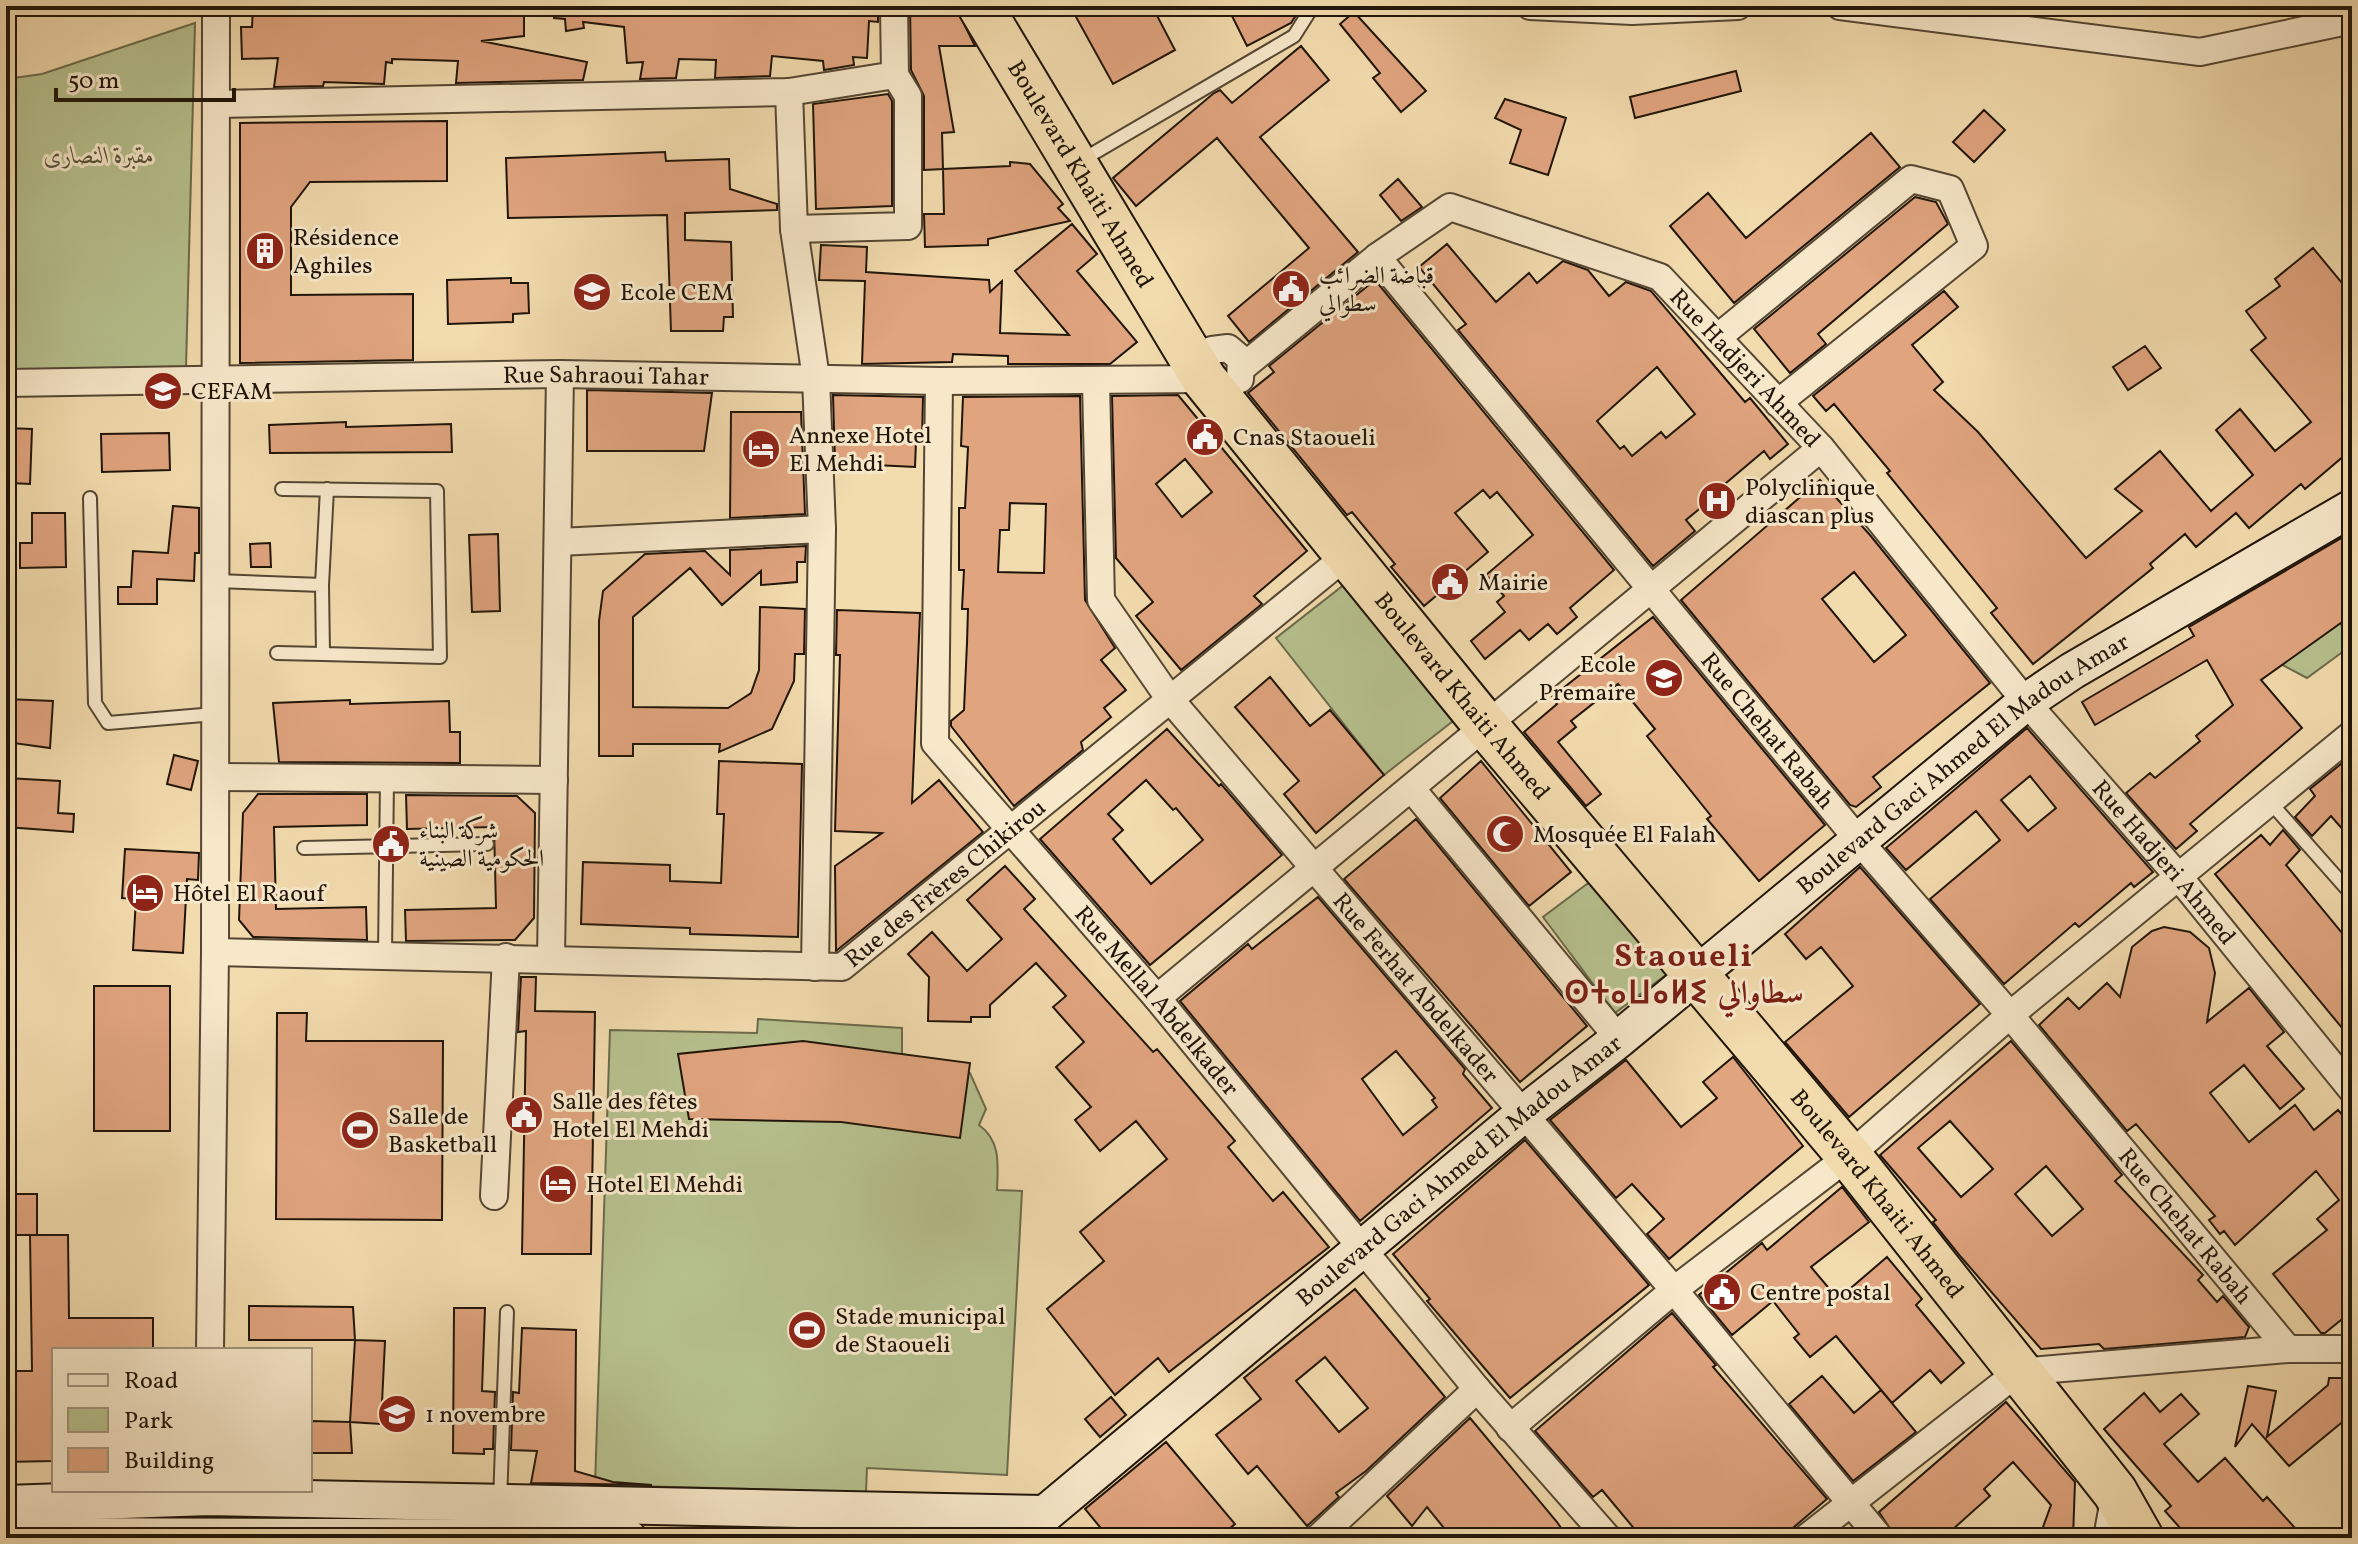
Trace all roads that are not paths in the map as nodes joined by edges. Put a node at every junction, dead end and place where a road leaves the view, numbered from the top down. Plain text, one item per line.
1 (216, 6) edge
2 (894, 6) edge
3 (980, 6) edge
4 (1313, 6) edge
5 (1530, 6) edge
6 (1738, 6) edge
7 (1840, 6) edge
8 (2352, 20) edge
9 (895, 75) junction
10 (789, 92) junction
11 (216, 104) junction
12 (1076, 164) junction
13 (794, 229) junction
14 (1377, 257) junction
15 (1717, 338) junction
16 (560, 374) junction
17 (1213, 375) junction
18 (816, 378) junction
19 (218, 379) junction
20 (939, 381) junction
21 (1096, 382) junction
22 (6, 383) edge
23 (1778, 403) junction
24 (1821, 448) junction
25 (282, 489) dead end
26 (327, 489) junction
27 (90, 498) dead end
28 (2352, 508) edge
29 (822, 529) junction
30 (559, 542) junction
31 (1346, 556) junction
32 (217, 581) junction
33 (322, 585) junction
34 (1652, 588) junction
35 (277, 653) dead end
36 (323, 654) junction
37 (1169, 698) junction
38 (2026, 702) junction
39 (215, 714) junction
40 (1486, 726) junction
41 (2352, 734) edge
42 (216, 777) junction
43 (387, 778) junction
44 (554, 780) junction
45 (1411, 788) junction
46 (2270, 802) junction
47 (1009, 831) junction
48 (1859, 841) junction
49 (487, 844) dead end
50 (389, 846) junction
51 (304, 848) dead end
52 (1313, 868) junction
53 (2178, 876) junction
54 (2351, 889) edge
55 (215, 952) junction
56 (385, 955) junction
57 (506, 957) junction
58 (551, 958) junction
59 (815, 967) junction
60 (1697, 975) junction
61 (1157, 998) junction
62 (2010, 1015) junction
63 (1619, 1039) junction
64 (2352, 1090) edge
65 (1522, 1115) junction
66 (1849, 1156) junction
67 (494, 1196) dead end
68 (1363, 1251) junction
69 (1674, 1290) junction
70 (507, 1312) dead end
71 (210, 1348) edge
72 (2288, 1349) junction
73 (2352, 1349) edge
74 (2018, 1372) junction
75 (1477, 1389) junction
76 (1510, 1428) junction
77 (2115, 1492) junction
78 (209, 1494) edge
79 (1850, 1502) junction
80 (500, 1503) junction
81 (6, 1504) edge
82 (1041, 1526) edge
83 (6, 1536) edge
84 (211, 1537) edge
85 (628, 1538) edge
86 (1318, 1538) edge
87 (1608, 1538) edge
88 (1806, 1538) edge
89 (1880, 1538) edge
90 (2107, 1538) edge
91 (2141, 1538) edge
92 (2158, 1538) edge

1 - 11 street
2 - 9 street
3 - 12 highway, Boulevard Khaiti Ahmed
4 - 12 lane
5 - 6 street
7 - 8 street
9 - 10 street
9 - 13 street
10 - 11 street
10 - 13 street
11 - 19 street
12 - 17 highway, Boulevard Khaiti Ahmed
13 - 18 street
14 - 15 street, Rue Hadjeri Ahmed
14 - 17 street, Rue Hadjeri Ahmed
14 - 34 street, Rue Chehat Rabah
15 - 23 street, Rue Hadjeri Ahmed
15 - 23 street
16 - 18 street, Rue Sahraoui Tahar
16 - 19 street, Rue Sahraoui Tahar
16 - 30 street
17 - 21 street, Rue Sahraoui Tahar
17 - 31 highway, Boulevard Khaiti Ahmed
18 - 20 street, Rue Sahraoui Tahar
18 - 29 street
19 - 22 street, Rue Sahraoui Tahar
19 - 32 street
20 - 21 street, Rue Sahraoui Tahar
20 - 47 street, Rue Mellal Abdelkader
21 - 37 street, Rue Ferhat Abdelkader
23 - 24 street, Rue Hadjeri Ahmed
24 - 34 street
24 - 38 street, Rue Hadjeri Ahmed
25 - 26 lane
26 - 33 lane
26 - 36 lane
27 - 39 lane
28 - 38 main road, Boulevard Gaci Ahmed El Madou Amar
29 - 30 street
29 - 59 street
30 - 44 street
31 - 37 street, Rue des Frères Chikirou
31 - 40 highway, Boulevard Khaiti Ahmed
32 - 33 lane
32 - 39 street
33 - 36 lane
34 - 40 street
34 - 48 street, Rue Chehat Rabah
35 - 36 lane
37 - 47 street, Rue des Frères Chikirou
37 - 52 street, Rue Ferhat Abdelkader
38 - 48 main road, Boulevard Gaci Ahmed El Madou Amar
38 - 53 street, Rue Hadjeri Ahmed
39 - 42 street
40 - 45 street
40 - 60 highway, Boulevard Khaiti Ahmed
41 - 46 street
42 - 43 street
42 - 55 street
43 - 44 street
43 - 50 lane
44 - 58 street
45 - 52 street
45 - 63 street
46 - 53 street
46 - 54 lane
47 - 59 street, Rue des Frères Chikirou
47 - 61 street, Rue Mellal Abdelkader
48 - 60 main road, Boulevard Gaci Ahmed El Madou Amar
48 - 62 street, Rue Chehat Rabah
49 - 50 lane
50 - 51 lane
50 - 56 lane
52 - 61 street
52 - 65 street, Rue Ferhat Abdelkader
53 - 62 street
53 - 64 street, Rue Hadjeri Ahmed
55 - 56 street, Rue des Frères Chikirou
55 - 71 street
56 - 57 street, Rue des Frères Chikirou
57 - 58 street, Rue des Frères Chikirou
57 - 67 street
58 - 59 street, Rue des Frères Chikirou
60 - 63 main road, Boulevard Gaci Ahmed El Madou Amar
60 - 66 highway, Boulevard Khaiti Ahmed
61 - 68 street, Rue Mellal Abdelkader
62 - 66 street
62 - 72 street, Rue Chehat Rabah
63 - 65 main road, Boulevard Gaci Ahmed El Madou Amar
65 - 68 main road, Boulevard Gaci Ahmed El Madou Amar
65 - 69 street, Rue Ferhat Abdelkader
66 - 69 street
66 - 74 highway, Boulevard Khaiti Ahmed
68 - 75 street, Rue Mellal Abdelkader
68 - 82 main road, Boulevard Gaci Ahmed El Madou Amar
69 - 76 street
69 - 79 street, Rue Ferhat Abdelkader
70 - 80 lane
72 - 73 street
72 - 74 street
74 - 77 highway, Boulevard Khaiti Ahmed
74 - 79 street
75 - 76 street, Rue Mellal Abdelkader
75 - 86 street
76 - 87 street, Rue Mellal Abdelkader
77 - 90 street
77 - 91 highway, Boulevard Khaiti Ahmed
77 - 92 main road
78 - 80 main road
78 - 81 main road
78 - 84 street
79 - 88 street
79 - 89 street, Rue Ferhat Abdelkader
80 - 82 main road
83 - 84 main road
84 - 85 main road

